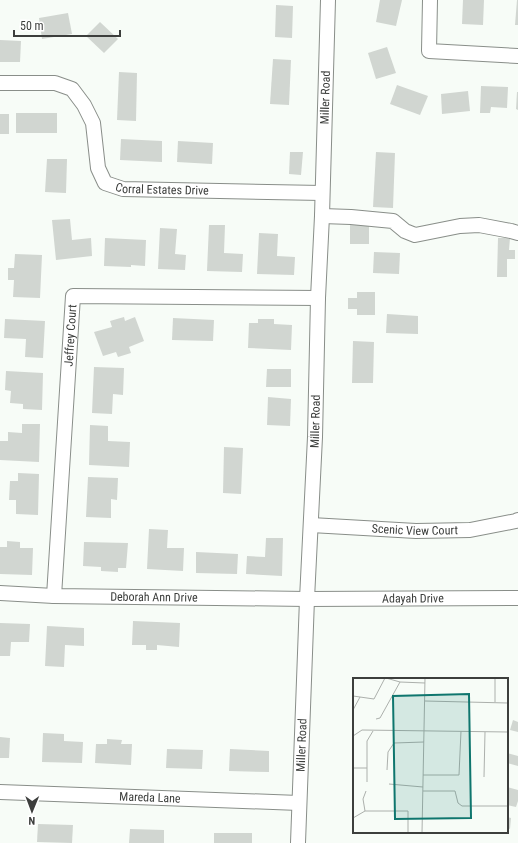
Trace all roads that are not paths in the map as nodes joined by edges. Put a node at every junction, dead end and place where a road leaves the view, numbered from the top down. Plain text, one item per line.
1 (328, 0) edge
2 (430, 0) edge
3 (518, 56) edge
4 (0, 83) edge
5 (322, 192) junction
6 (322, 216) junction
7 (518, 234) edge
8 (318, 298) junction
9 (518, 520) edge
10 (311, 525) junction
11 (0, 593) edge
12 (54, 596) junction
13 (518, 598) edge
14 (307, 599) junction
15 (0, 792) edge
16 (299, 803) junction
17 (298, 843) edge

1 - 5 street, Miller Road
2 - 3 street
4 - 5 street, Corral Estates Drive
5 - 6 street, Miller Road
6 - 7 street
6 - 8 street, Miller Road
8 - 10 street, Miller Road
8 - 12 street, Jeffrey Court
9 - 10 street, Scenic View Court
10 - 14 street, Miller Road
11 - 12 street, Deborah Ann Drive
12 - 14 street, Deborah Ann Drive
13 - 14 street, Adayah Drive
14 - 16 street, Miller Road
15 - 16 street, Mareda Lane
16 - 17 street, Miller Road

